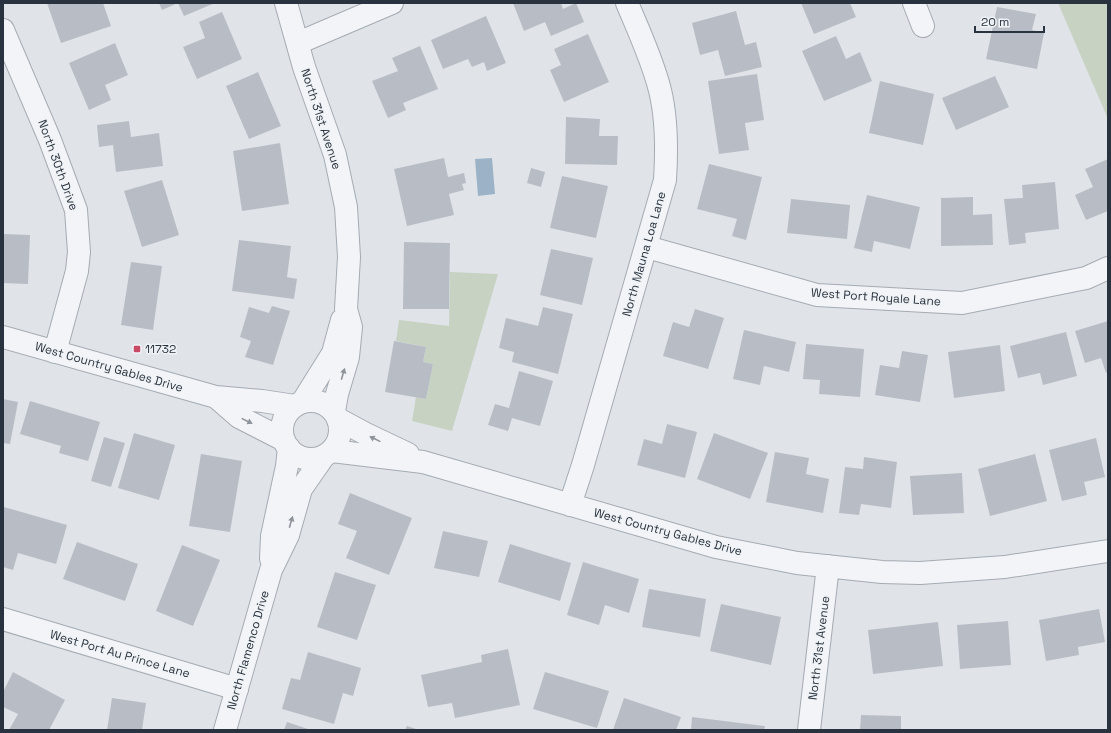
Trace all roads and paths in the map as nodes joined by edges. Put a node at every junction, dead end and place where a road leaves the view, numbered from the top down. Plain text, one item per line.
1 (286, 3) edge
2 (392, 3) edge
3 (627, 3) edge
4 (914, 3) edge
5 (923, 26) dead end
6 (3, 30) edge
7 (298, 43) junction
8 (646, 247) junction
9 (1108, 268) edge
10 (346, 309) junction
11 (3, 337) edge
12 (55, 352) junction
13 (216, 397) junction
14 (299, 404) junction
15 (336, 415) junction
16 (286, 444) junction
17 (328, 453) junction
18 (423, 462) junction
19 (570, 505) junction
20 (1108, 551) edge
21 (828, 566) junction
22 (271, 570) junction
23 (3, 619) edge
24 (237, 688) junction
25 (225, 730) edge
26 (808, 730) edge

1 - 7 street, North 31st Avenue
2 - 7 street
3 - 8 street, North Mauna Loa Lane
4 - 5 street
6 - 12 street, North 30th Drive
7 - 10 street, North 31st Avenue
8 - 9 street, West Port Royale Lane
8 - 19 street, North Mauna Loa Lane
10 - 14 street, North Flamenco Drive
15 -> 10 street, North Flamenco Drive
11 - 12 street, West Country Gables Drive
12 - 13 street, West Country Gables Drive
13 - 14 street, West Country Gables Drive
13 -> 16 street, West Country Gables Drive
14 - 15 street
14 - 16 street, North Flamenco Drive
15 - 17 street, North Flamenco Drive
18 -> 15 street, West Country Gables Drive
16 - 17 street
16 - 22 street, North Flamenco Drive
17 - 18 street, West Country Gables Drive
22 -> 17 street, North Flamenco Drive
18 - 19 street, West Country Gables Drive
19 - 21 street, West Country Gables Drive
20 - 21 street, West Country Gables Drive
21 - 26 street, North 31st Avenue
22 - 24 street, North Flamenco Drive
23 - 24 street, West Port Au Prince Lane
24 - 25 street, North Flamenco Drive

